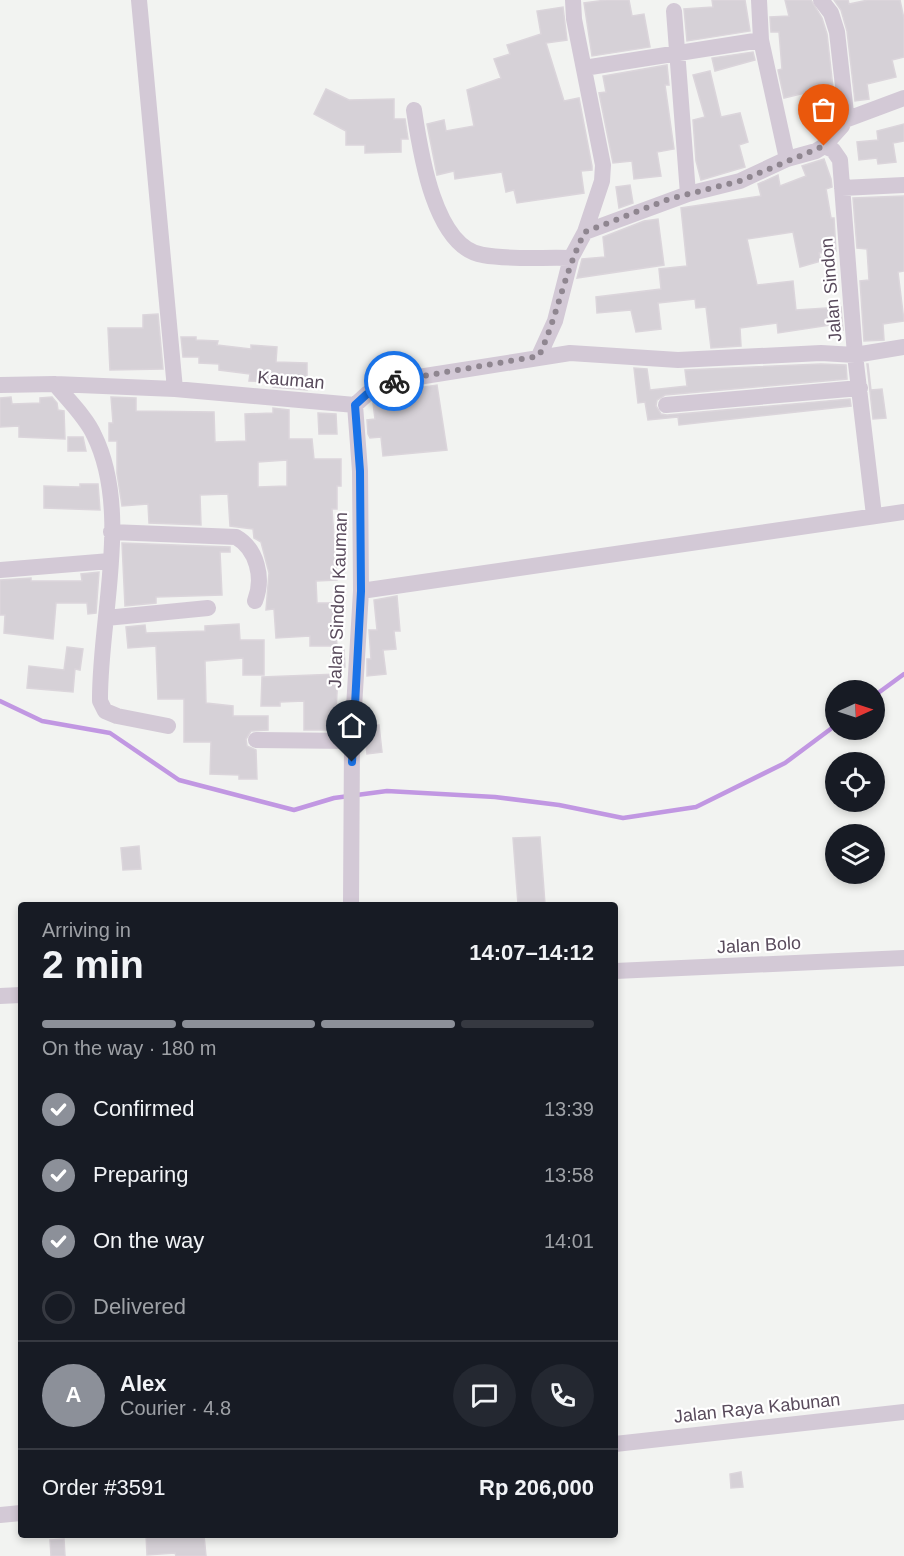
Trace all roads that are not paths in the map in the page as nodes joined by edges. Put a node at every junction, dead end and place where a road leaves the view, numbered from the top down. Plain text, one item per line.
1 (140, 0) edge
2 (573, 0) edge
3 (759, 0) edge
4 (822, 0) edge
5 (674, 11) dead end
6 (761, 40) junction
7 (677, 53) junction
8 (584, 68) junction
9 (904, 98) edge
10 (414, 110) dead end
11 (845, 120) junction
12 (824, 146) junction
13 (787, 159) junction
14 (904, 185) edge
15 (842, 188) junction
16 (688, 194) junction
17 (585, 232) junction
18 (571, 258) junction
19 (555, 321) junction
20 (904, 347) edge
21 (570, 352) junction
22 (855, 355) junction
23 (539, 356) junction
24 (55, 384) junction
25 (0, 385) edge
26 (860, 388) junction
27 (175, 389) junction
28 (355, 405) junction
29 (666, 405) dead end
30 (904, 512) edge
31 (874, 515) junction
32 (111, 532) junction
33 (110, 561) junction
34 (0, 570) edge
35 (361, 591) junction
36 (255, 601) dead end
37 (208, 608) dead end
38 (106, 618) junction
39 (168, 726) dead end
40 (256, 740) dead end
41 (352, 741) junction
42 (351, 902) edge
43 (904, 958) edge
44 (618, 971) edge
45 (0, 996) edge
46 (18, 996) edge
47 (904, 1412) edge
48 (618, 1444) edge
49 (18, 1513) edge
50 (0, 1515) edge

1 - 27 street
2 - 8 street
3 - 6 street
4 - 11 street
5 - 7 street
6 - 7 street
6 - 13 street
7 - 8 street
7 - 16 street
8 - 17 street
9 - 11 street
10 - 18 street
11 - 12 street
12 - 13 street
12 - 15 street, Jalan Sindon
13 - 16 street
14 - 15 street
15 - 22 street, Jalan Sindon
16 - 17 street
17 - 18 street
18 - 19 street
19 - 21 street
19 - 23 street
20 - 22 street
21 - 22 street, Jalan Sindon
21 - 23 street
22 - 26 street
23 - 28 street
24 - 25 street, Kauman
24 - 27 street, Kauman
24 - 32 street
26 - 29 street
26 - 31 street
27 - 28 street, Kauman
28 - 35 street, Jalan Sindon Kauman
30 - 31 street
31 - 35 street
32 - 33 street
32 - 36 street
33 - 34 street
33 - 38 street
35 - 41 street, Jalan Sindon Kauman
37 - 38 street
38 - 39 street
40 - 41 street
41 - 42 street, Jalan Sindon Kauman
43 - 44 street, Jalan Bolo
45 - 46 street
47 - 48 street, Jalan Raya Kabunan
49 - 50 street

